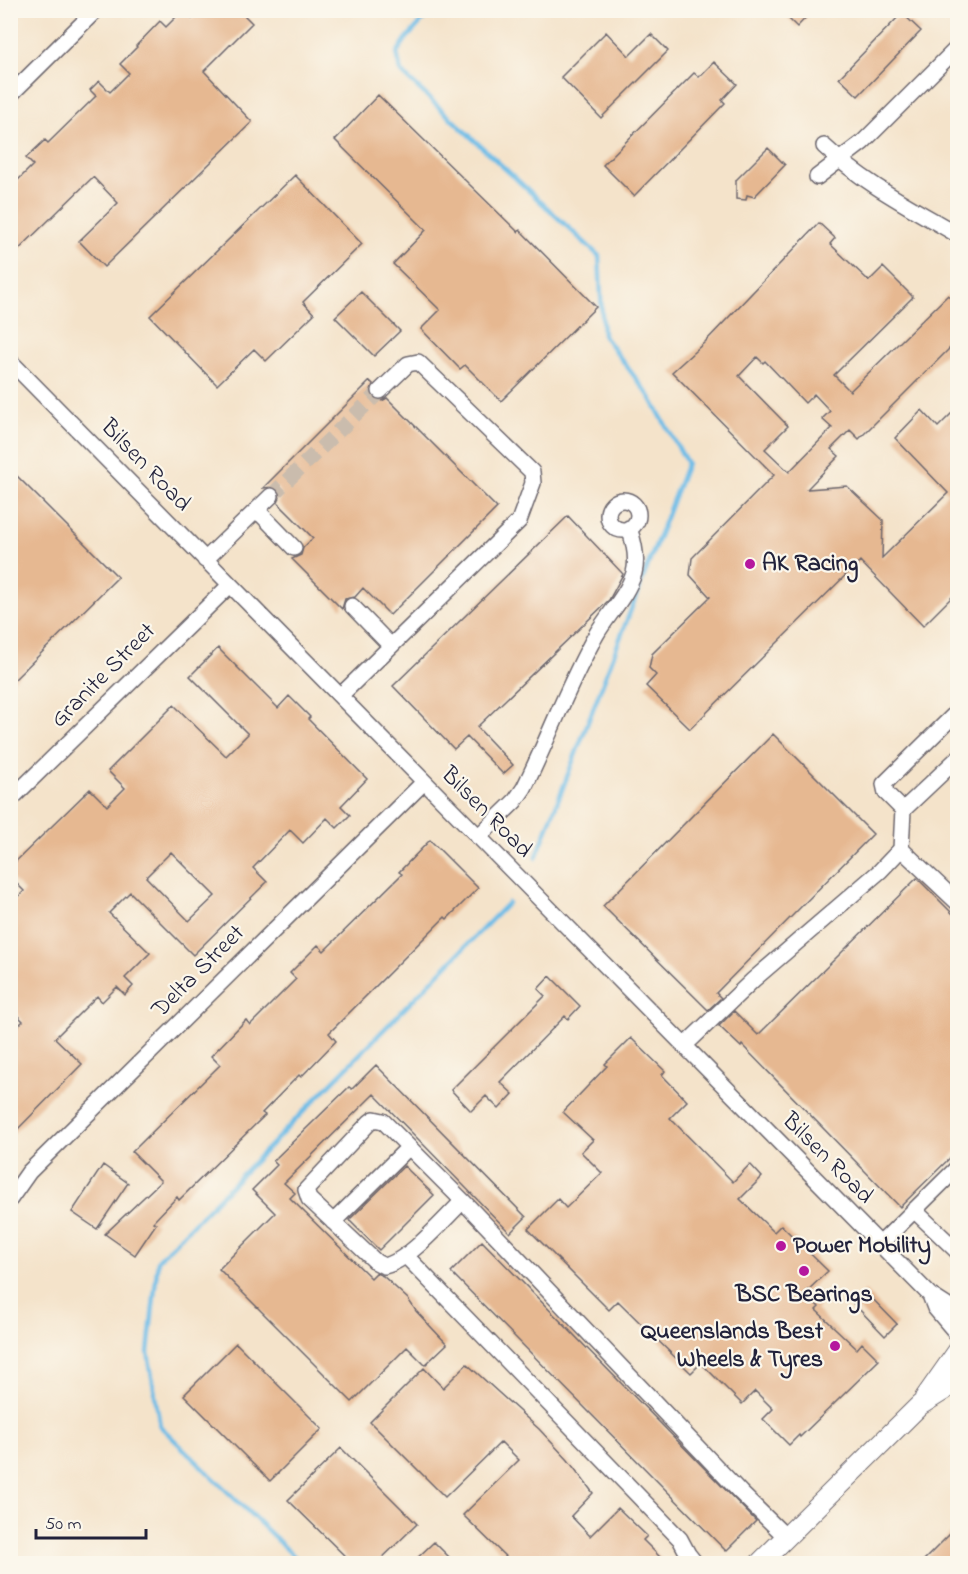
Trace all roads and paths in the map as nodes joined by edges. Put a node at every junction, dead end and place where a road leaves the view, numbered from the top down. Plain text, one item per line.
1 (96, 10) edge
2 (957, 47) edge
3 (10, 94) edge
4 (824, 146) dead end
5 (840, 161) junction
6 (818, 177) dead end
7 (957, 235) edge
8 (10, 361) edge
9 (380, 391) tunnel mouth
10 (271, 496) tunnel mouth
11 (257, 510) junction
12 (629, 528) dead end
13 (294, 548) dead end
14 (205, 560) junction
15 (230, 585) junction
16 (352, 606) dead end
17 (391, 646) junction
18 (340, 696) junction
19 (957, 711) edge
20 (957, 758) edge
21 (424, 782) junction
22 (10, 800) edge
23 (903, 810) junction
24 (478, 837) junction
25 (902, 849) junction
26 (957, 903) edge
27 (684, 1046) junction
28 (409, 1147) junction
29 (957, 1167) edge
30 (10, 1199) edge
31 (463, 1201) junction
32 (914, 1210) junction
33 (333, 1222) junction
34 (880, 1244) junction
35 (957, 1252) edge
36 (406, 1256) junction
37 (930, 1295) junction
38 (957, 1313) edge
39 (957, 1335) edge
40 (957, 1351) edge
41 (957, 1377) edge
42 (920, 1405) junction
43 (786, 1537) junction
44 (696, 1563) edge
45 (759, 1563) edge

1 - 3 street
2 - 5 street
4 - 5 street
5 - 6 street
5 - 7 street
8 - 14 street, Bilsen Road
9 - 17 street
10 - 11 street
11 - 13 street
11 - 14 street
12 - 24 street
14 - 15 street, Bilsen Road
15 - 18 street, Bilsen Road
15 - 22 street, Granite Street
16 - 17 street
17 - 18 street
18 - 21 street, Bilsen Road
19 - 23 street
20 - 23 street
21 - 24 street, Bilsen Road
21 - 30 street, Delta Street
23 - 25 street
24 - 27 street, Bilsen Road
25 - 26 street
25 - 27 street
27 - 34 street, Bilsen Road
28 - 31 street
28 - 33 street
28 - 33 street
29 - 32 street
31 - 36 street
31 - 43 street
32 - 34 street
32 - 35 street
33 - 36 street
34 - 37 street, Bilsen Road
36 - 44 street
37 - 38 street, Bilsen Road
37 - 39 street, Bilsen Road
40 - 42 main road
41 - 42 main road
42 - 43 main road
43 - 45 main road

